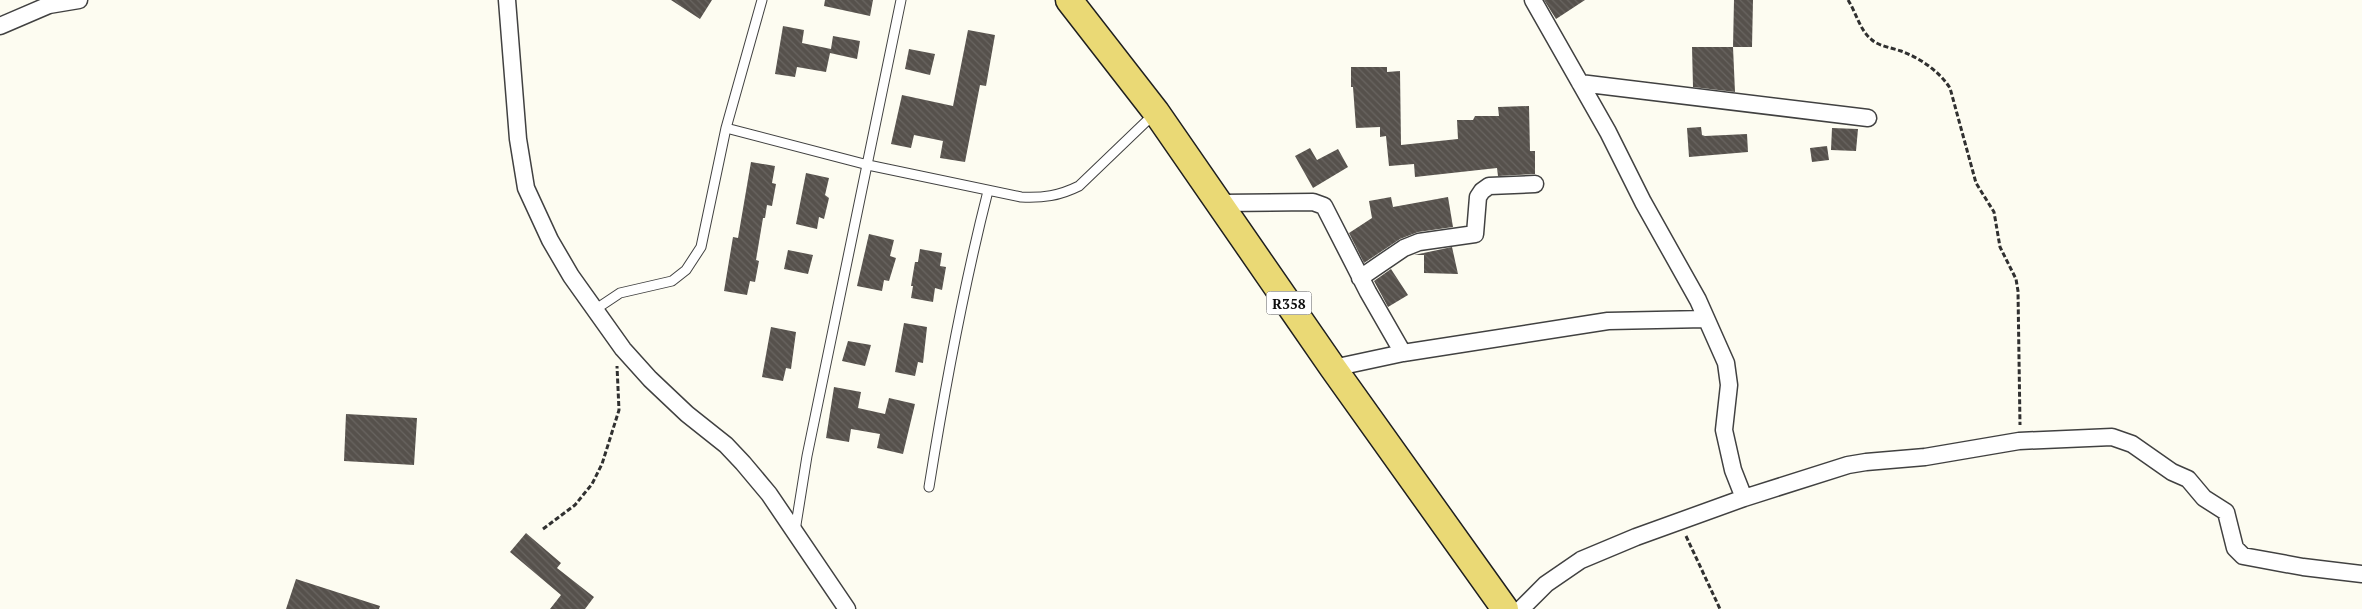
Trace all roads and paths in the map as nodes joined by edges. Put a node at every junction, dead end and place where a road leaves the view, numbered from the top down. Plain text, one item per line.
1 (79, 0) edge
2 (507, 0) edge
3 (762, 0) edge
4 (901, 0) edge
5 (1069, 0) edge
6 (1533, 0) edge
7 (1848, 0) edge
8 (0, 26) edge
9 (1580, 83) junction
10 (1156, 112) junction
11 (1868, 118) dead end
12 (726, 128) junction
13 (868, 165) junction
14 (1535, 184) dead end
15 (988, 191) junction
16 (1221, 203) junction
17 (1360, 278) junction
18 (596, 309) junction
19 (1706, 319) junction
20 (624, 349) junction
21 (1403, 352) junction
22 (1334, 368) junction
23 (2019, 441) junction
24 (929, 487) dead end
25 (1744, 498) junction
26 (1680, 522) junction
27 (543, 528) dead end
28 (795, 531) junction
29 (2362, 574) edge
30 (847, 609) edge
31 (1505, 609) edge
32 (1521, 609) edge
33 (1720, 609) edge

1 - 8 street
2 - 18 street
3 - 12 lane
4 - 13 lane
5 - 10 main road, R358
6 - 9 street
7 - 23 path
9 - 11 street
9 - 19 street
10 - 15 lane
10 - 16 main road, R358
12 - 13 lane
12 - 18 lane
13 - 15 lane
13 - 28 lane
14 - 17 street
15 - 24 lane
16 - 17 street
16 - 22 main road, R358
17 - 21 street
18 - 20 street
19 - 21 street
19 - 25 street
20 - 27 path
20 - 28 street
21 - 22 street
22 - 31 main road, R358
23 - 25 street
23 - 29 street
25 - 26 street
26 - 32 street
26 - 33 path
28 - 30 street

